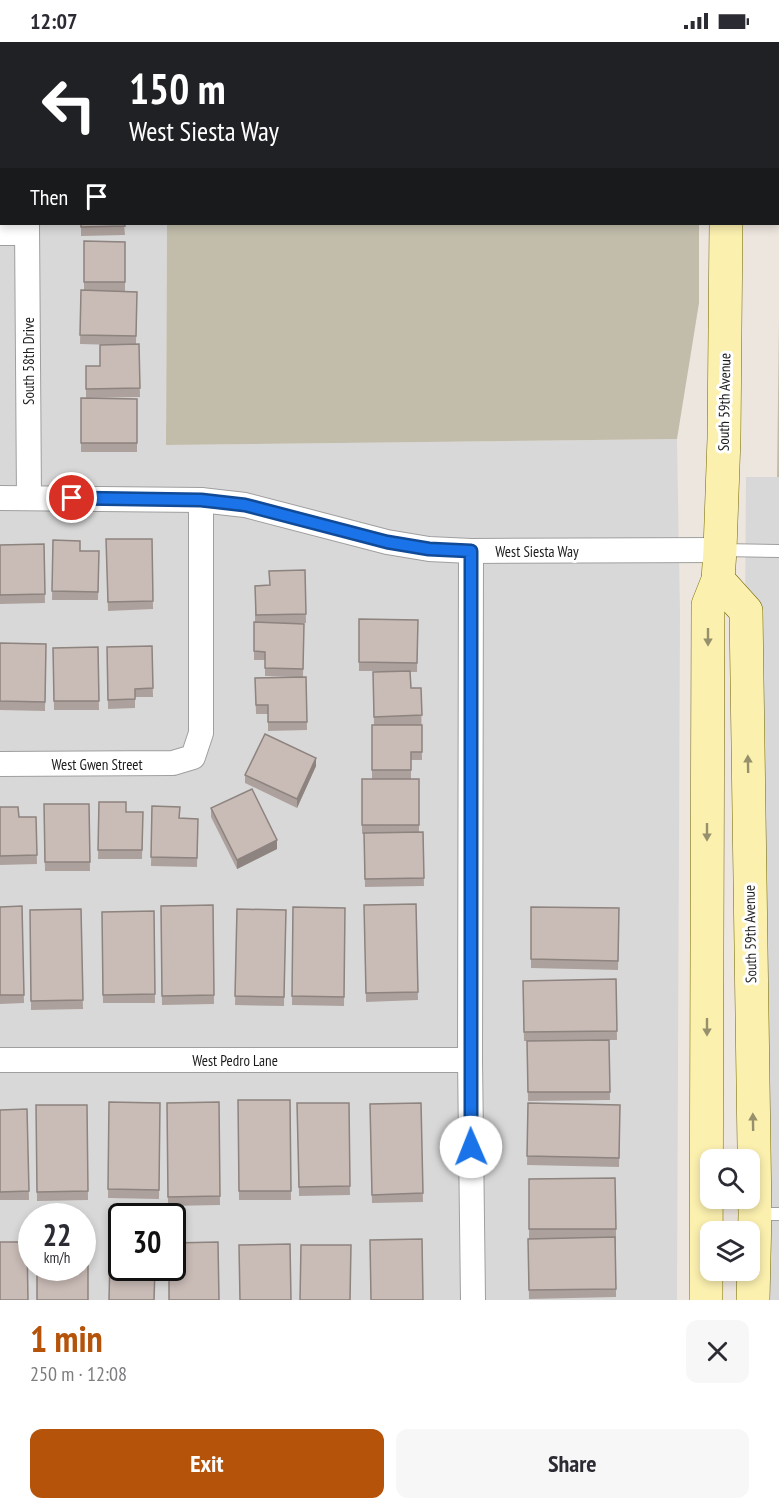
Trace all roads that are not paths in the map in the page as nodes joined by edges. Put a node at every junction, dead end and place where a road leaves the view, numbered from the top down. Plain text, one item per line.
1 (726, 225) edge
2 (27, 228) edge
3 (0, 233) edge
4 (0, 498) edge
5 (29, 498) junction
6 (201, 500) junction
7 (471, 551) junction
8 (779, 551) edge
9 (719, 565) junction
10 (0, 764) edge
11 (470, 1059) junction
12 (0, 1060) edge
13 (767, 1214) edge
14 (473, 1300) edge
15 (706, 1300) edge
16 (753, 1300) edge

1 - 9 main road, South 59th Avenue
2 - 3 street
2 - 5 street, South 58th Drive
4 - 5 street, West Siesta Way
5 - 6 street, West Siesta Way
6 - 7 street, West Siesta Way
6 - 10 street, West Gwen Street
7 - 9 street, West Siesta Way
7 - 11 street
8 - 9 lane
13 -> 9 main road, South 59th Avenue
9 -> 15 main road, South 59th Avenue
11 - 12 street, West Pedro Lane
11 - 14 street
13 - 16 main road, South 59th Avenue

